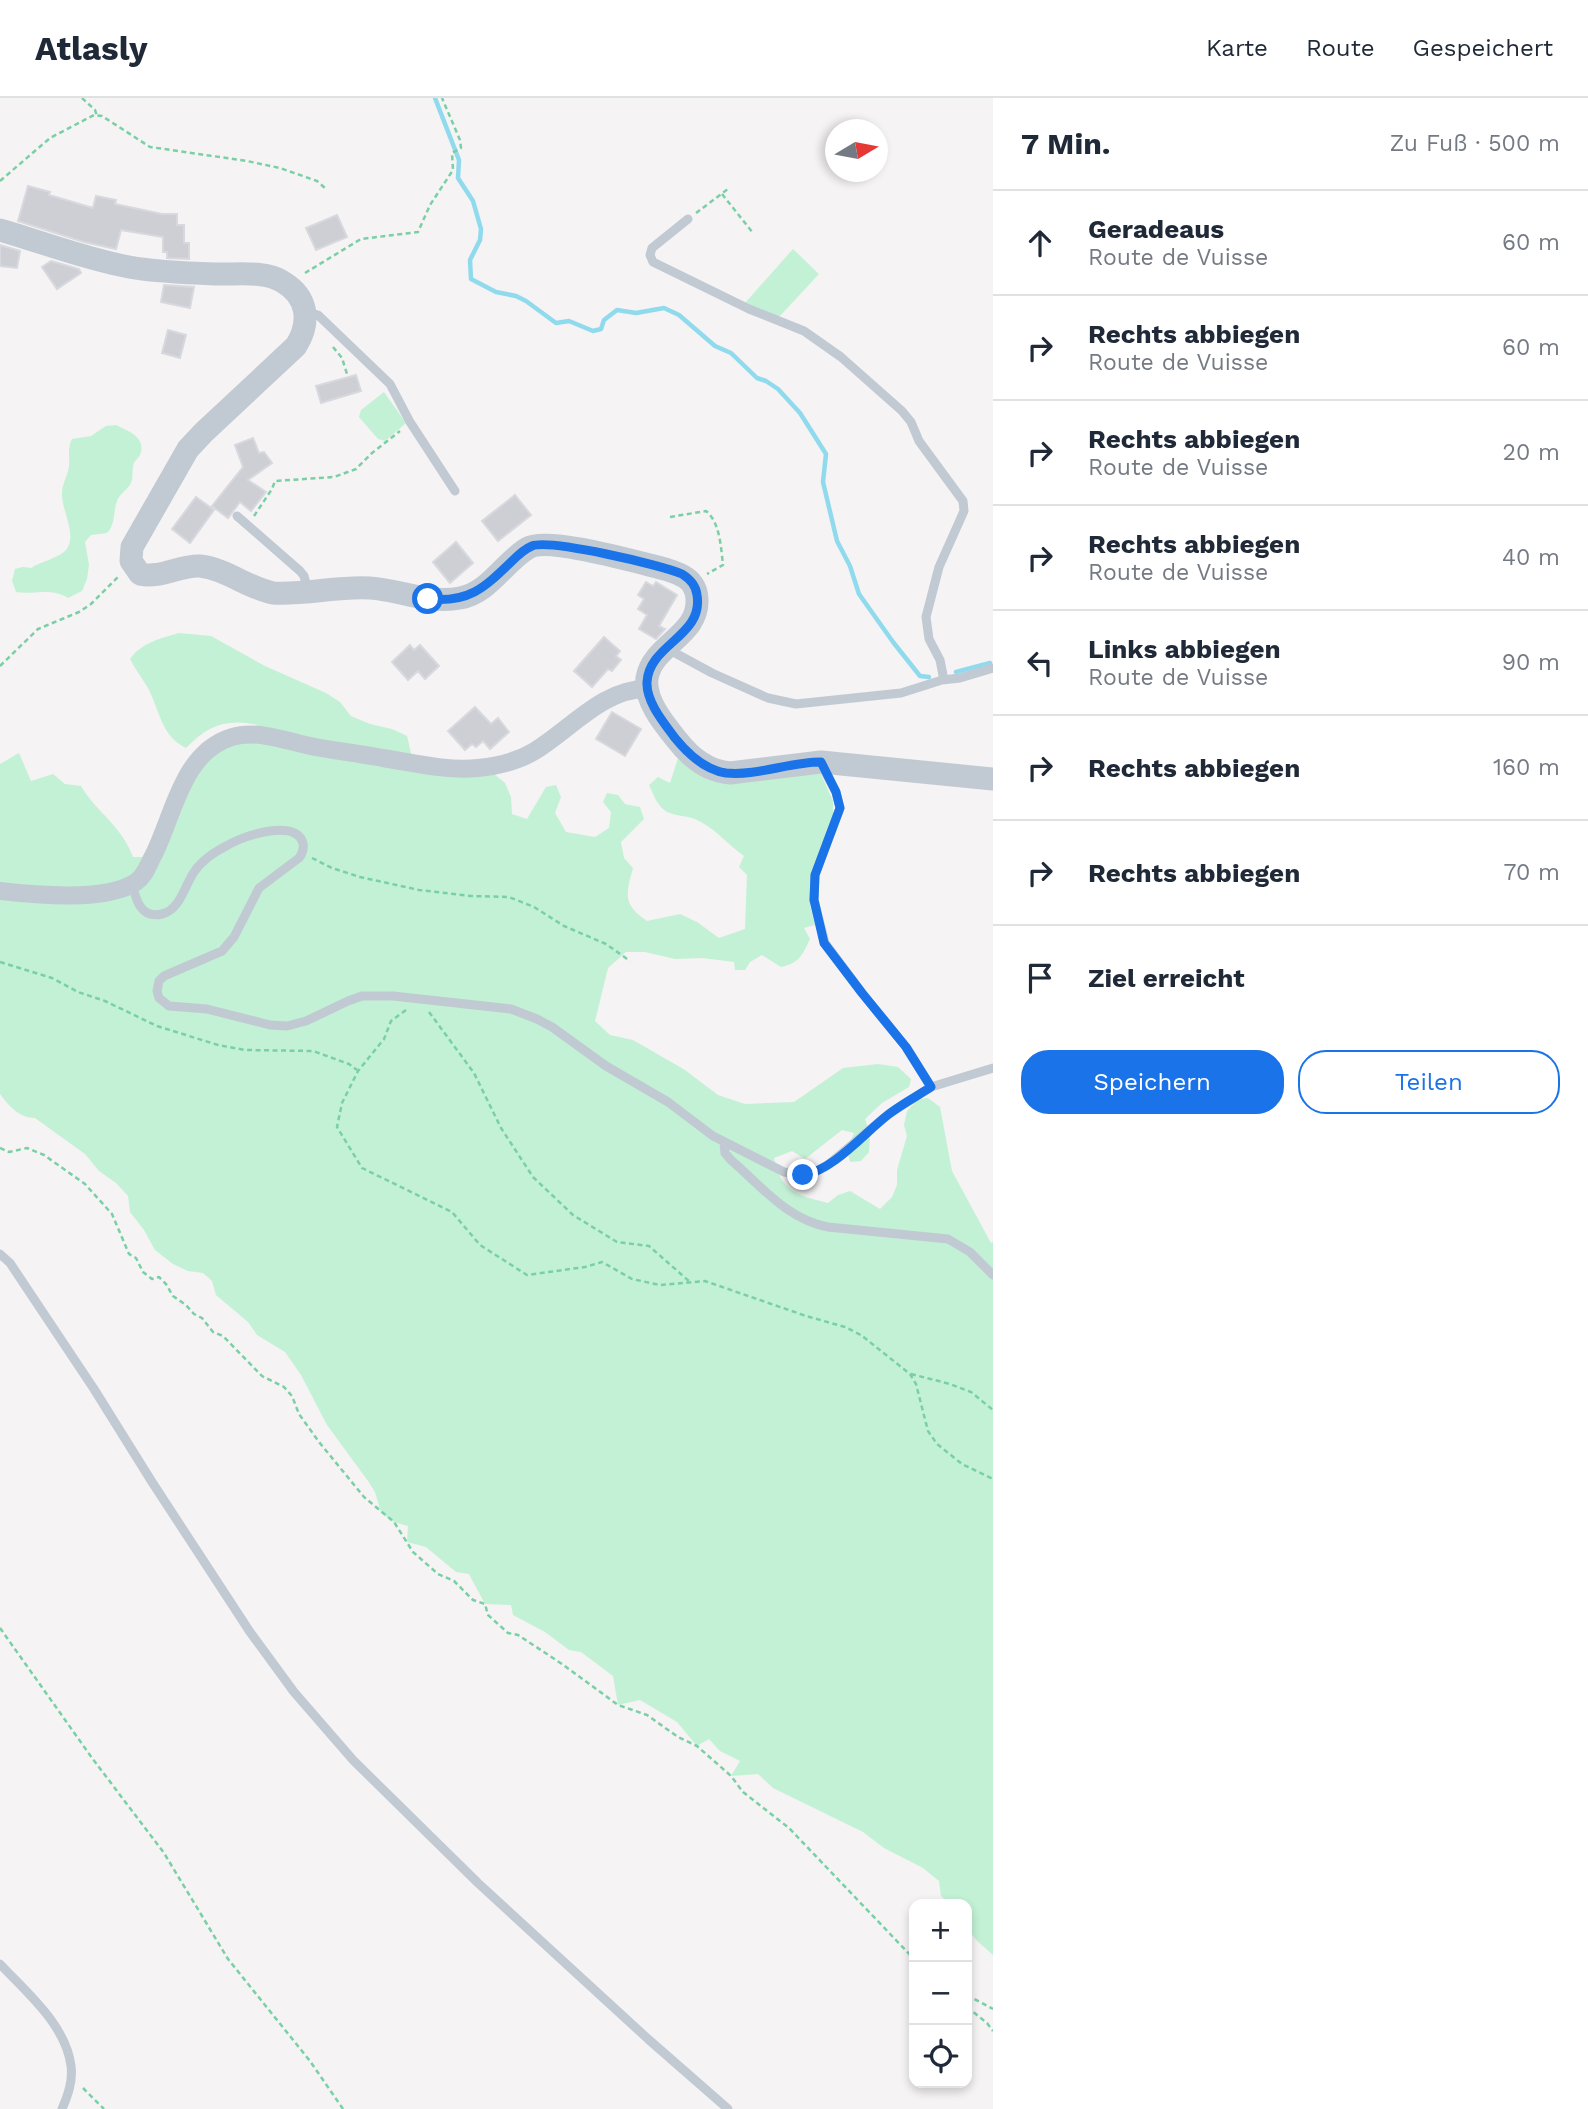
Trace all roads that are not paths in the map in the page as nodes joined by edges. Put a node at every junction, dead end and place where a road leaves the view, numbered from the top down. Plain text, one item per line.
1 (688, 219) road end
2 (0, 230) edge
3 (306, 312) junction
4 (455, 491) dead end
5 (237, 516) dead end
6 (309, 592) junction
7 (666, 648) junction
8 (993, 668) edge
9 (942, 680) junction
10 (647, 688) junction
11 (821, 762) junction
12 (993, 779) edge
13 (132, 884) junction
14 (0, 891) edge
15 (993, 1068) edge
16 (931, 1087) junction
17 (724, 1142) junction
18 (0, 1254) edge
19 (993, 1275) edge
20 (0, 1964) edge
21 (62, 2109) edge
22 (727, 2109) edge

1 - 9 lane
2 - 3 street
3 - 4 lane
3 - 6 street
5 - 6 lane
6 - 7 street
7 - 9 lane
7 - 10 street
8 - 9 lane
10 - 11 street
10 - 13 street
11 - 12 street
11 - 16 lane
13 - 14 street
13 - 17 lane
15 - 16 lane
16 - 17 lane
17 - 19 lane
18 - 22 lane
20 - 21 lane

